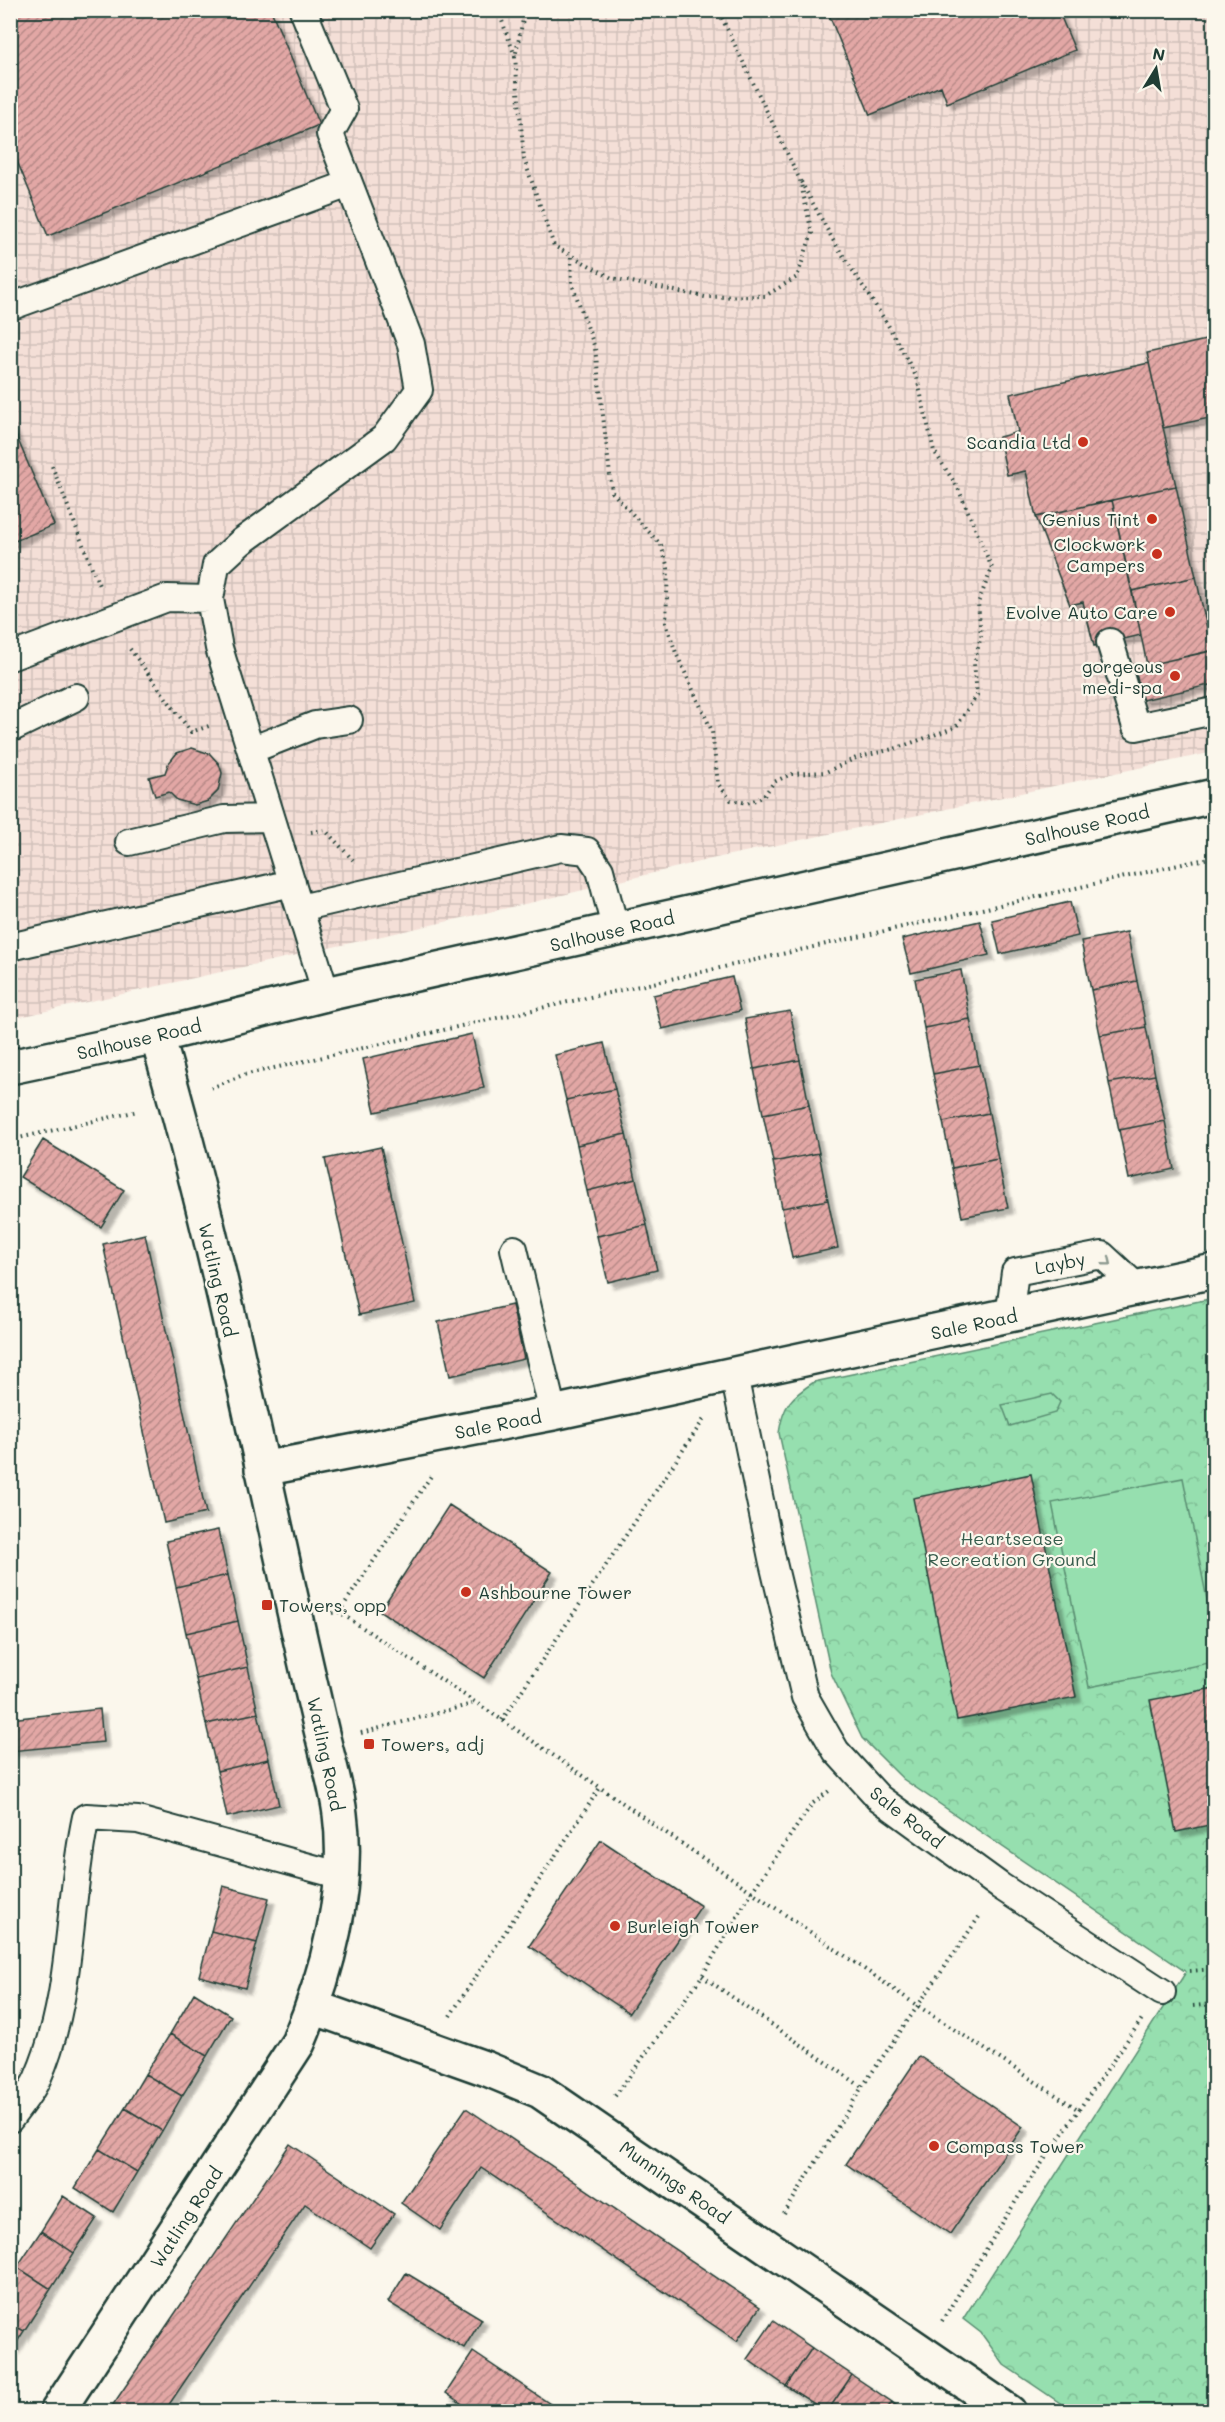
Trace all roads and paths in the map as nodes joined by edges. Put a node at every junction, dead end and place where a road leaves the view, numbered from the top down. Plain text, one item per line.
1 (303, 10) edge
2 (498, 10) edge
3 (525, 10) edge
4 (718, 10) edge
5 (515, 57) junction
6 (800, 180) junction
7 (350, 184) junction
8 (571, 257) junction
9 (15, 305) dead end
10 (210, 599) junction
11 (1110, 642) dead end
12 (10, 657) edge
13 (76, 697) dead end
14 (1215, 711) edge
15 (349, 720) dead end
16 (10, 729) edge
17 (251, 750) junction
18 (1215, 796) edge
19 (271, 818) junction
20 (129, 842) dead end
21 (1215, 856) edge
22 (292, 883) junction
23 (300, 908) junction
24 (616, 931) junction
25 (10, 947) edge
26 (326, 994) junction
27 (157, 1036) junction
28 (10, 1067) edge
29 (176, 1102) junction
30 (10, 1140) edge
31 (514, 1249) dead end
32 (1215, 1271) edge
33 (734, 1376) junction
34 (553, 1413) junction
35 (429, 1438) junction
36 (262, 1469) junction
37 (339, 1612) junction
38 (295, 1620) junction
39 (473, 1703) junction
40 (502, 1720) junction
41 (324, 1742) junction
42 (854, 1772) junction
43 (599, 1789) junction
44 (342, 1876) junction
45 (1000, 1886) junction
46 (752, 1893) junction
47 (702, 1976) junction
48 (1162, 1992) dead end
49 (918, 2006) junction
50 (313, 2007) junction
51 (1145, 2015) dead end
52 (431, 2049) junction
53 (862, 2087) junction
54 (1079, 2110) junction
55 (10, 2119) edge
56 (595, 2127) junction
57 (765, 2244) junction
58 (922, 2351) junction
59 (57, 2412) edge
60 (1009, 2412) edge

1 - 7 lane
2 - 5 path
3 - 5 path
4 - 6 path
5 - 8 path
6 - 8 path
6 - 8 path
7 - 9 lane
7 - 10 lane
10 - 12 lane
10 - 17 lane
11 - 14 lane
13 - 16 lane
15 - 17 lane
17 - 19 lane
18 - 24 street, Salhouse Road
19 - 20 lane
19 - 22 lane
21 - 29 path
22 - 23 lane
22 - 25 lane
23 - 24 lane
23 - 26 lane
24 - 26 street, Salhouse Road
26 - 27 street, Salhouse Road
27 - 28 street, Salhouse Road
27 - 29 street, Watling Road
29 - 30 path
29 - 36 street, Watling Road
31 - 34 lane
32 - 33 street, Sale Road
33 - 34 street, Sale Road
33 - 40 path
33 - 42 lane, Sale Road
34 - 35 street, Sale Road
35 - 36 street, Sale Road
35 - 37 path
36 - 38 street, Watling Road
37 - 38 path
37 - 39 path
38 - 41 street, Watling Road
39 - 40 path
39 - 41 path
40 - 43 path
41 - 44 street, Watling Road
42 - 45 lane, Sale Road
42 - 46 path
43 - 46 path
43 - 52 path
44 - 50 street, Watling Road
44 - 55 lane
45 - 48 lane, Sale Road
45 - 49 path
46 - 47 path
46 - 49 path
47 - 53 path
47 - 56 path
49 - 53 path
49 - 54 path
50 - 52 street, Munnings Road
50 - 59 street, Watling Road
51 - 54 path
52 - 56 street, Munnings Road
53 - 57 path
54 - 58 path
56 - 57 street, Munnings Road
57 - 58 street, Munnings Road
58 - 60 street, Munnings Road

